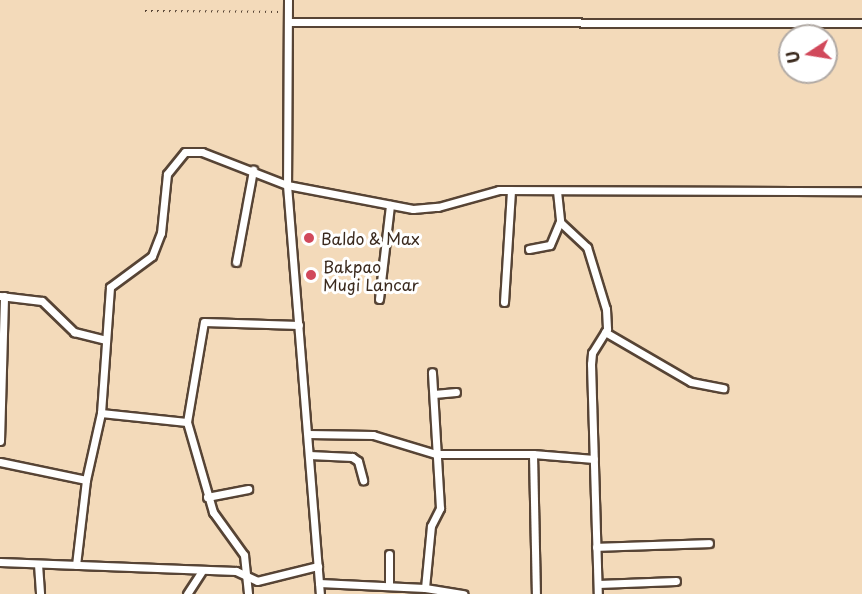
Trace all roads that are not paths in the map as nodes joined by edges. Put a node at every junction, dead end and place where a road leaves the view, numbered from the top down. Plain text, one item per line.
1 (288, 0) edge
2 (288, 22) junction
3 (862, 23) edge
4 (253, 170) junction
5 (287, 186) junction
6 (511, 190) junction
7 (557, 191) junction
8 (862, 191) edge
9 (390, 205) junction
10 (560, 222) junction
11 (529, 249) dead end
12 (236, 262) dead end
13 (2, 296) edge
14 (379, 299) dead end
15 (504, 302) dead end
16 (299, 325) junction
17 (605, 332) junction
18 (106, 340) junction
19 (432, 372) dead end
20 (723, 388) dead end
21 (456, 392) dead end
22 (434, 394) junction
23 (101, 413) junction
24 (187, 422) junction
25 (308, 435) junction
26 (0, 441) edge
27 (436, 454) junction
28 (533, 454) junction
29 (309, 456) junction
30 (594, 459) junction
31 (0, 462) edge
32 (86, 480) junction
33 (363, 480) dead end
34 (248, 489) dead end
35 (207, 497) junction
36 (709, 543) dead end
37 (596, 547) junction
38 (389, 554) dead end
39 (0, 562) edge
40 (38, 564) junction
41 (76, 565) junction
42 (318, 566) junction
43 (202, 571) junction
44 (247, 577) junction
45 (676, 581) dead end
46 (319, 583) junction
47 (598, 584) junction
48 (389, 586) junction
49 (425, 588) junction
50 (40, 594) edge
51 (187, 594) edge
52 (248, 594) edge
53 (320, 594) edge
54 (464, 594) edge
55 (536, 594) edge
56 (598, 594) edge

1 - 2 street
2 - 3 street
2 - 5 street
4 - 5 street
4 - 12 street
4 - 18 street
5 - 9 street
5 - 16 street
6 - 7 street
6 - 9 street
6 - 15 street
7 - 8 street
7 - 10 street
9 - 14 street
10 - 11 street
10 - 17 street
13 - 18 street
13 - 26 street
16 - 24 street
16 - 25 street
17 - 20 street
17 - 30 street
18 - 23 street
19 - 22 street
21 - 22 street
22 - 27 street
23 - 24 street
23 - 32 street
24 - 35 street
25 - 27 street
25 - 29 street
27 - 28 street
27 - 49 street
28 - 30 street
28 - 55 street
29 - 33 street
29 - 42 street
30 - 37 street
31 - 32 street
32 - 41 street
34 - 35 street
35 - 44 street
36 - 37 street
37 - 47 street
38 - 48 street
39 - 40 street
40 - 41 street
40 - 50 street
41 - 43 street
42 - 44 street
42 - 46 street
43 - 44 street
43 - 51 street
44 - 52 street
45 - 47 street
46 - 48 street
46 - 53 street
47 - 56 street
48 - 49 street
49 - 54 street

